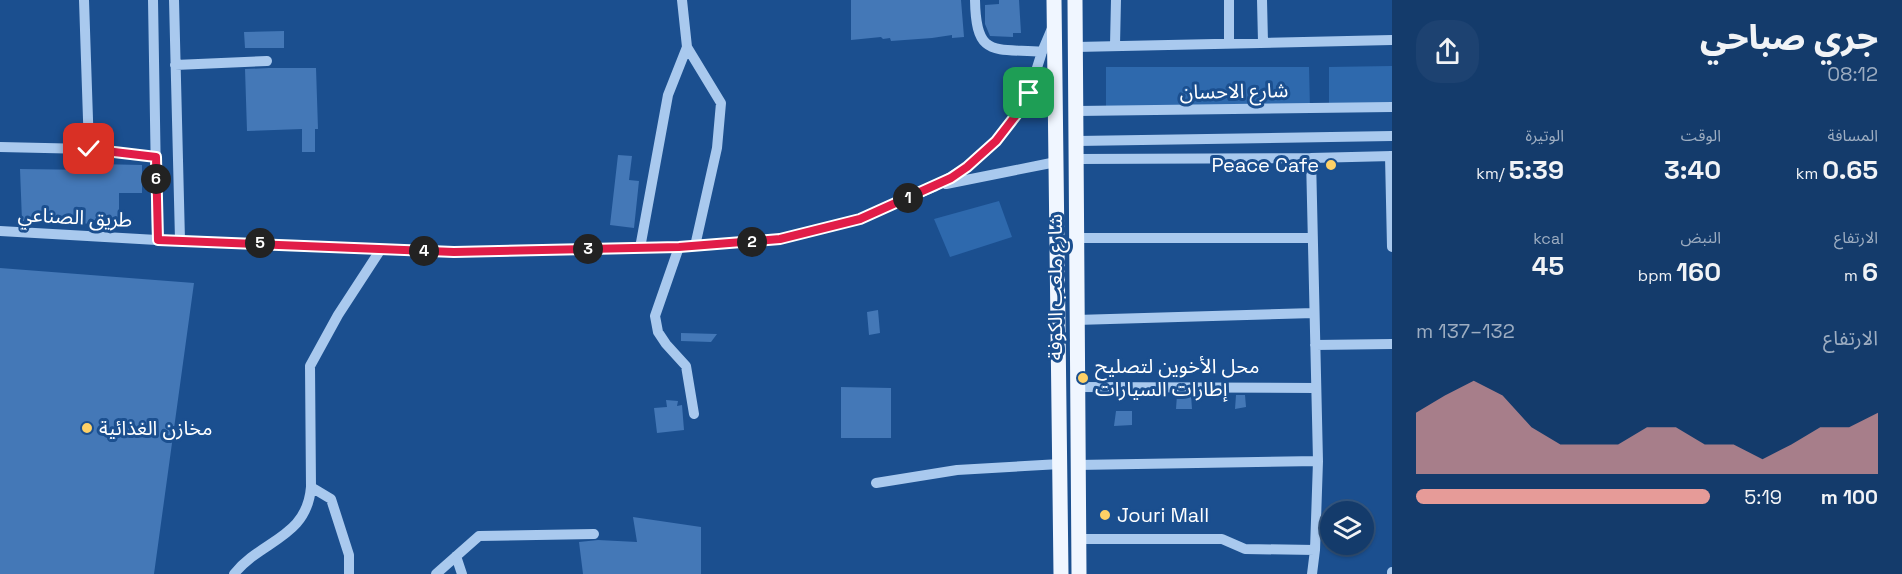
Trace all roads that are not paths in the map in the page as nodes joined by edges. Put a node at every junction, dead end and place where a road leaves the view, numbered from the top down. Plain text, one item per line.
1 (84, 0) edge
2 (153, 0) edge
3 (174, 0) edge
4 (682, 0) edge
5 (975, 0) edge
6 (1054, 0) edge
7 (1075, 0) edge
8 (1116, 0) edge
9 (1229, 0) edge
10 (1262, 0) edge
11 (1055, 22) junction
12 (1392, 40) edge
13 (1263, 42) junction
14 (1229, 43) junction
15 (1115, 45) junction
16 (687, 47) junction
17 (1076, 47) junction
18 (1041, 52) junction
19 (267, 61) dead end
20 (175, 65) junction
21 (1392, 107) edge
22 (1077, 111) junction
23 (1392, 136) edge
24 (1077, 141) junction
25 (0, 147) edge
26 (89, 149) junction
27 (1391, 156) edge
28 (156, 157) junction
29 (1311, 158) junction
30 (1077, 159) junction
31 (1056, 162) junction
32 (934, 187) junction
33 (0, 231) edge
34 (1076, 238) junction
35 (1312, 238) junction
36 (1392, 239) edge
37 (158, 240) junction
38 (180, 240) junction
39 (695, 246) junction
40 (679, 247) junction
41 (1392, 247) edge
42 (640, 248) junction
43 (381, 249) junction
44 (1314, 313) junction
45 (1076, 320) junction
46 (1315, 345) junction
47 (1392, 345) edge
48 (1077, 387) junction
49 (1316, 388) junction
50 (694, 414) dead end
51 (1318, 461) junction
52 (1060, 464) junction
53 (1077, 465) junction
54 (876, 483) dead end
55 (311, 487) junction
56 (594, 534) dead end
57 (1078, 539) junction
58 (1315, 550) junction
59 (456, 556) junction
60 (234, 574) edge
61 (349, 574) edge
62 (436, 574) edge
63 (462, 574) edge
64 (1061, 574) edge
65 (1079, 574) edge
66 (1312, 574) edge

1 - 26 street
2 - 28 street
3 - 20 street
4 - 16 street
5 - 18 street
6 - 11 main road, شارع ملعب الكوفة
7 - 17 main road, شارع ملعب الكوفة
8 - 15 street
9 - 14 street
10 - 13 street
11 - 18 street, طريق الصناعي
11 - 31 main road, شارع ملعب الكوفة
12 - 13 street
13 - 14 street
14 - 15 street
15 - 17 street
16 - 39 street
16 - 42 street
17 - 22 main road, شارع ملعب الكوفة
18 - 32 street, طريق الصناعي
19 - 20 street
20 - 38 street
21 - 22 street, شارع الاحسان
22 - 24 main road, شارع ملعب الكوفة
23 - 24 street
24 - 30 main road, شارع ملعب الكوفة
25 - 26 street
26 - 28 street
27 - 29 street
27 - 36 street
28 - 37 street
29 - 30 street
29 - 35 street
30 - 34 main road, شارع ملعب الكوفة
31 - 32 street
31 - 52 main road, شارع ملعب الكوفة
32 - 39 street, طريق الصناعي
33 - 37 street, طريق الصناعي
34 - 35 street
34 - 45 main road, شارع ملعب الكوفة
35 - 44 street
36 - 41 street
37 - 38 street, طريق الصناعي
38 - 43 street, طريق الصناعي
39 - 40 street, طريق الصناعي
40 - 42 street, طريق الصناعي
40 - 50 street
42 - 43 street, طريق الصناعي
43 - 55 street
44 - 45 street
44 - 46 street
45 - 48 main road, شارع ملعب الكوفة
46 - 47 street
46 - 49 street
48 - 49 street
48 - 53 main road, شارع ملعب الكوفة
49 - 51 street
51 - 53 street
51 - 58 street
52 - 54 street
52 - 64 main road, شارع ملعب الكوفة
53 - 57 main road, شارع ملعب الكوفة
55 - 60 street
55 - 61 street
56 - 59 street
57 - 58 street
57 - 65 main road, شارع ملعب الكوفة
58 - 66 street
59 - 62 street
59 - 63 street

